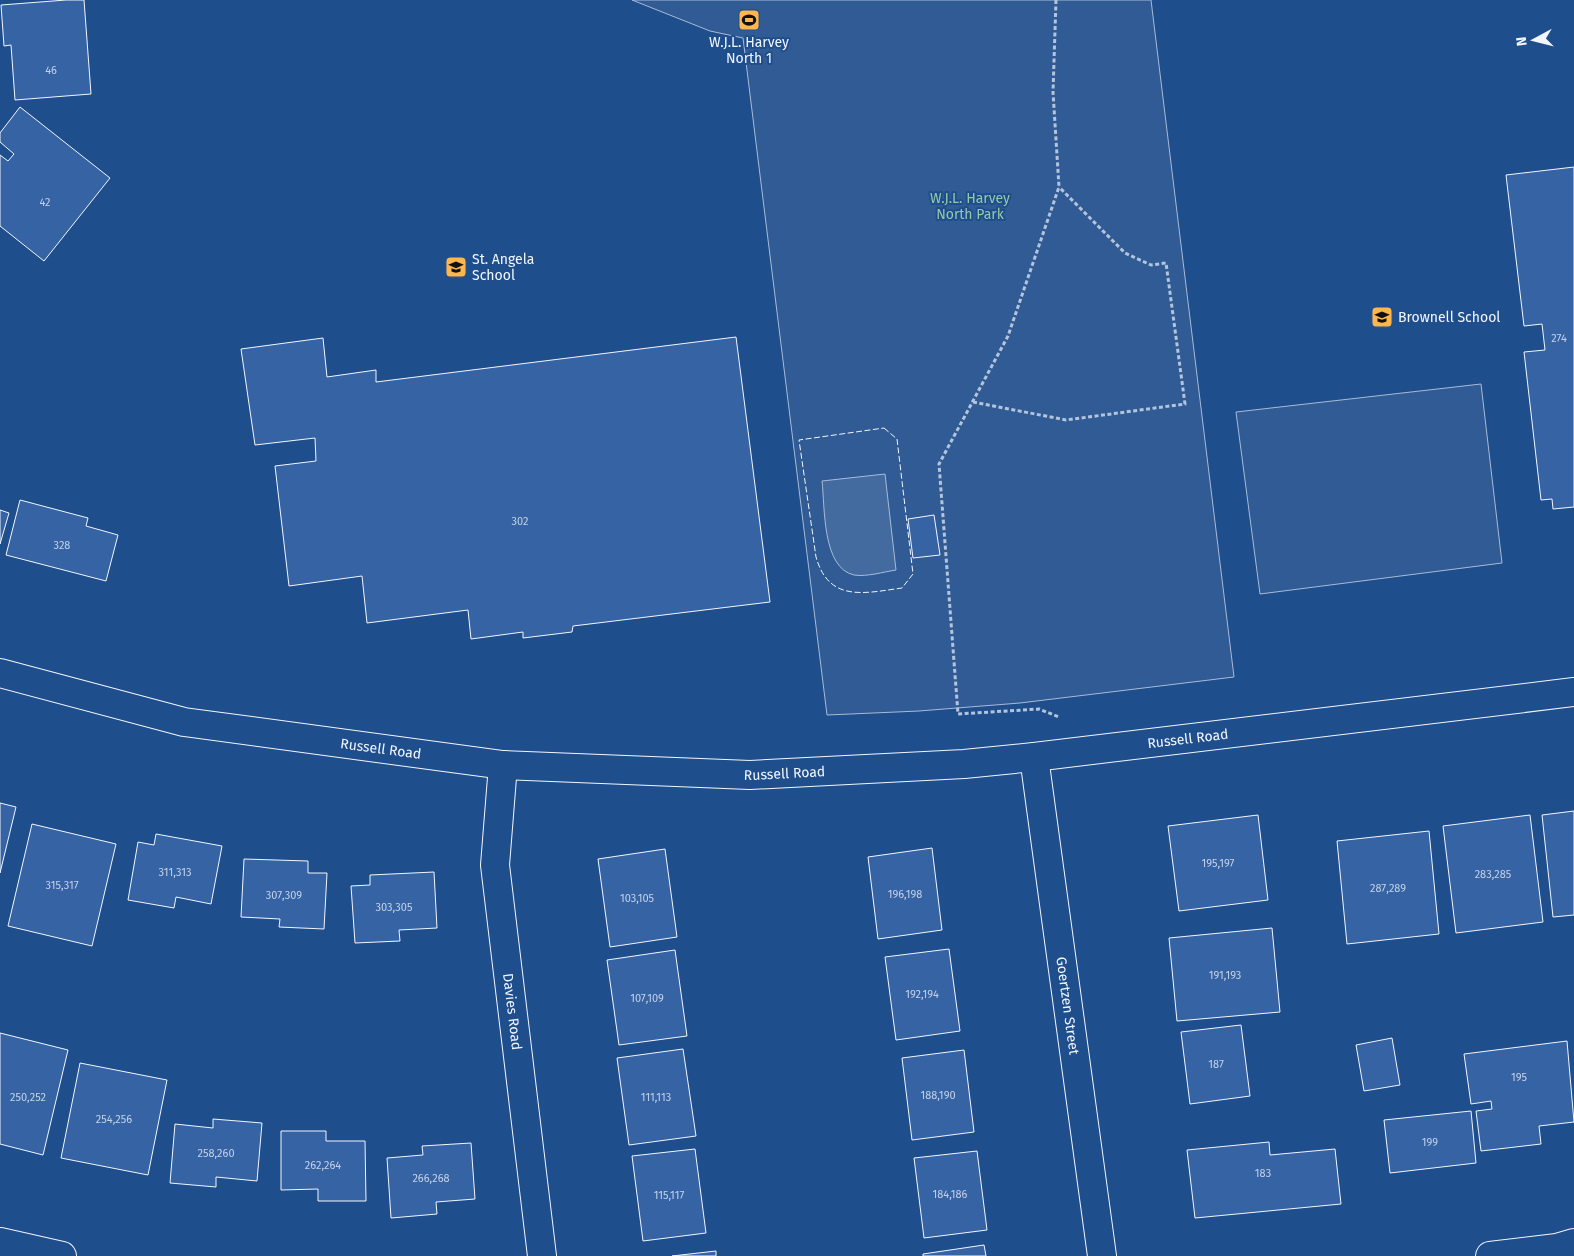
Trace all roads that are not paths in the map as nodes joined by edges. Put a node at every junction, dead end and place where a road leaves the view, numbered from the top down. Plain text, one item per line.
1 (0, 673) edge
2 (1574, 692) edge
3 (1034, 757) junction
4 (503, 765) junction
5 (0, 1242) edge
6 (1574, 1242) edge
7 (62, 1256) edge
8 (542, 1256) edge
9 (1102, 1256) edge
10 (1490, 1256) edge

1 - 4 street, Russell Road
2 - 3 street, Russell Road
3 - 4 street, Russell Road
3 - 9 street, Goertzen Street
4 - 8 street, Davies Road
5 - 7 street
6 - 10 street

